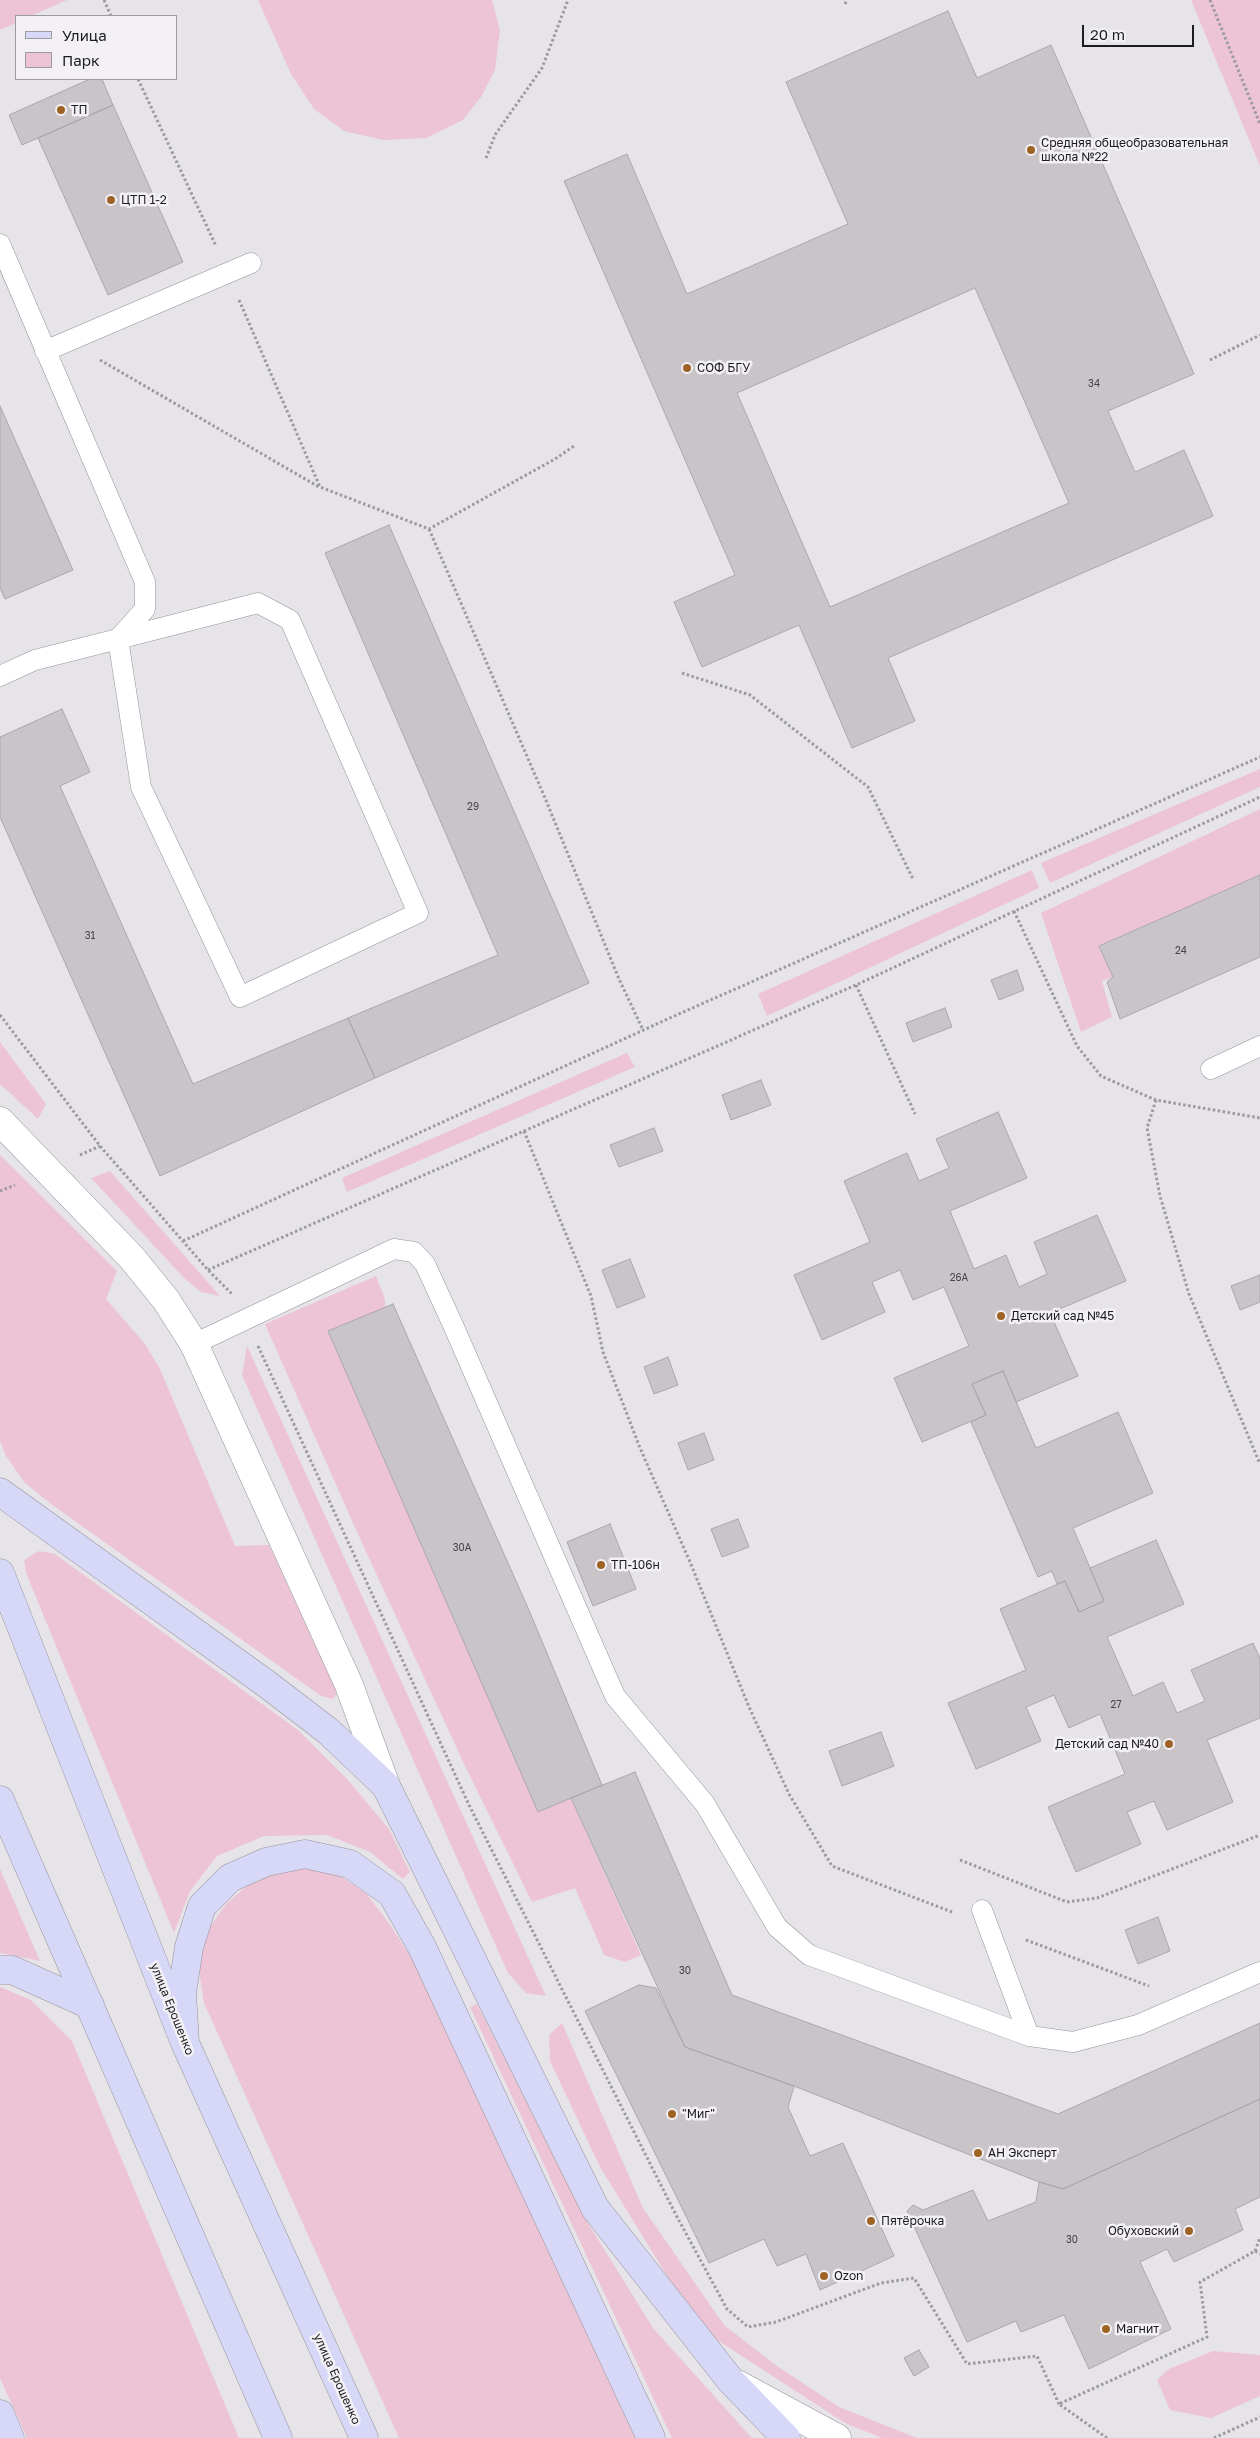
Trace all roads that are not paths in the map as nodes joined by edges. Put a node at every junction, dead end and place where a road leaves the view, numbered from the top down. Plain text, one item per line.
1 (0, 244) edge
2 (251, 263) dead end
3 (45, 351) junction
4 (118, 639) junction
5 (0, 676) edge
6 (1260, 1046) edge
7 (1211, 1069) dead end
8 (0, 1121) edge
9 (194, 1344) junction
10 (0, 1492) edge
11 (0, 1573) edge
12 (386, 1786) junction
13 (0, 1800) edge
14 (985, 1918) road end
15 (0, 1970) edge
16 (1260, 1972) edge
17 (90, 2006) junction
18 (1029, 2036) junction
19 (185, 2043) junction
20 (731, 2381) junction
21 (0, 2414) edge
22 (10, 2438) edge
23 (278, 2438) edge
24 (364, 2438) edge
25 (650, 2438) edge
26 (786, 2438) edge
27 (837, 2438) edge

1 - 3 lane
2 - 3 lane
3 - 4 lane
4 - 4 lane
4 - 5 lane
6 - 7 lane
8 - 9 street
9 - 12 street
9 - 18 lane
10 - 12 main road
11 - 19 main road, улица Ерошенко
12 - 20 main road
13 - 17 main road
14 - 18 lane
15 - 17 main road
16 - 18 lane
17 - 23 main road
19 - 24 main road, улица Ерошенко
19 - 25 main road
20 - 26 main road
20 - 27 street
21 - 22 main road

